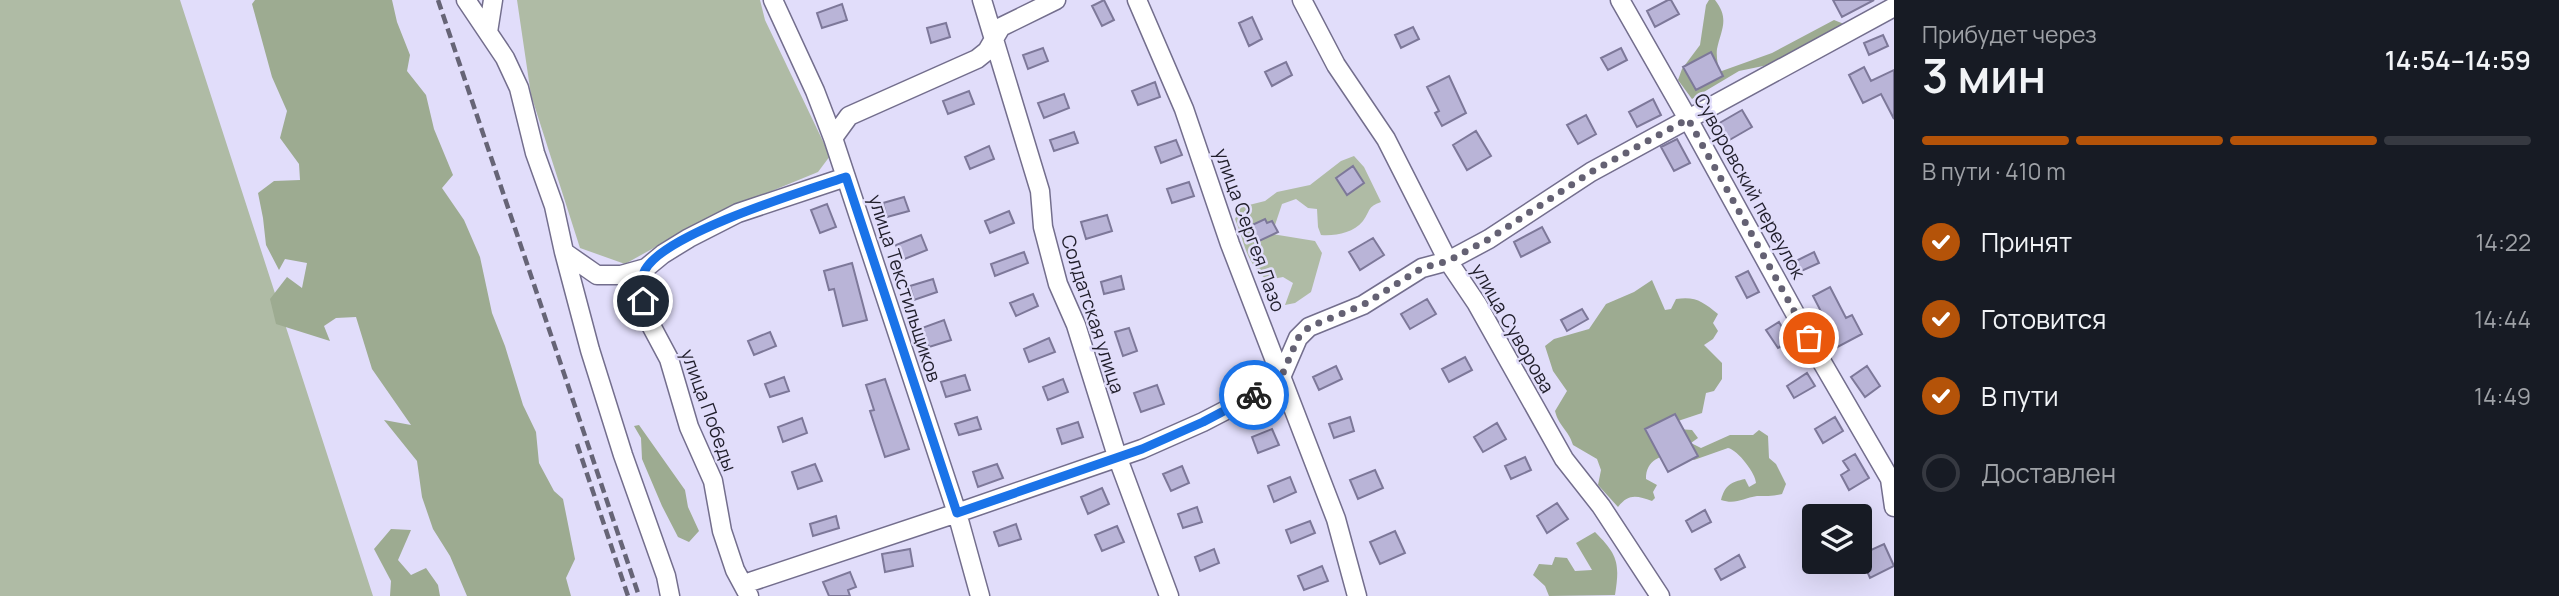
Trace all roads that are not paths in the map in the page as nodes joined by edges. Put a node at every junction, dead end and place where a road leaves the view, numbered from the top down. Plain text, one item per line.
1 (466, 0) edge
2 (493, 0) edge
3 (773, 0) edge
4 (982, 0) edge
5 (1056, 0) edge
6 (1137, 0) edge
7 (1302, 0) edge
8 (1620, 0) edge
9 (1894, 6) edge
10 (488, 32) junction
11 (994, 39) junction
12 (1688, 119) junction
13 (833, 138) junction
14 (846, 177) junction
15 (564, 252) junction
16 (1448, 261) junction
17 (646, 268) junction
18 (1282, 375) junction
19 (1117, 456) junction
20 (1894, 507) edge
21 (957, 513) junction
22 (747, 590) edge
23 (670, 596) edge
24 (980, 596) edge
25 (1168, 596) edge
26 (1357, 596) edge
27 (1660, 596) edge

1 - 10 street
2 - 10 street
3 - 13 street, улица Текстильщиков
4 - 11 street, Солдатская улица
5 - 11 street
6 - 18 street, улица Сергея Лазо
7 - 16 street, улица Суворова
8 - 12 street, Суворовский переулок
9 - 12 street
10 - 15 street
11 - 13 street
11 - 19 street, Солдатская улица
12 - 16 street
12 - 20 street, Суворовский переулок
13 - 14 street, улица Текстильщиков
14 - 17 street
14 - 21 street, улица Текстильщиков
15 - 17 street
15 - 23 street
16 - 18 street
16 - 27 street, улица Суворова
17 - 22 street, улица Победы
18 - 19 street
18 - 26 street, улица Сергея Лазо
19 - 21 street
19 - 25 street, Солдатская улица
21 - 22 street
21 - 24 street, улица Текстильщиков

